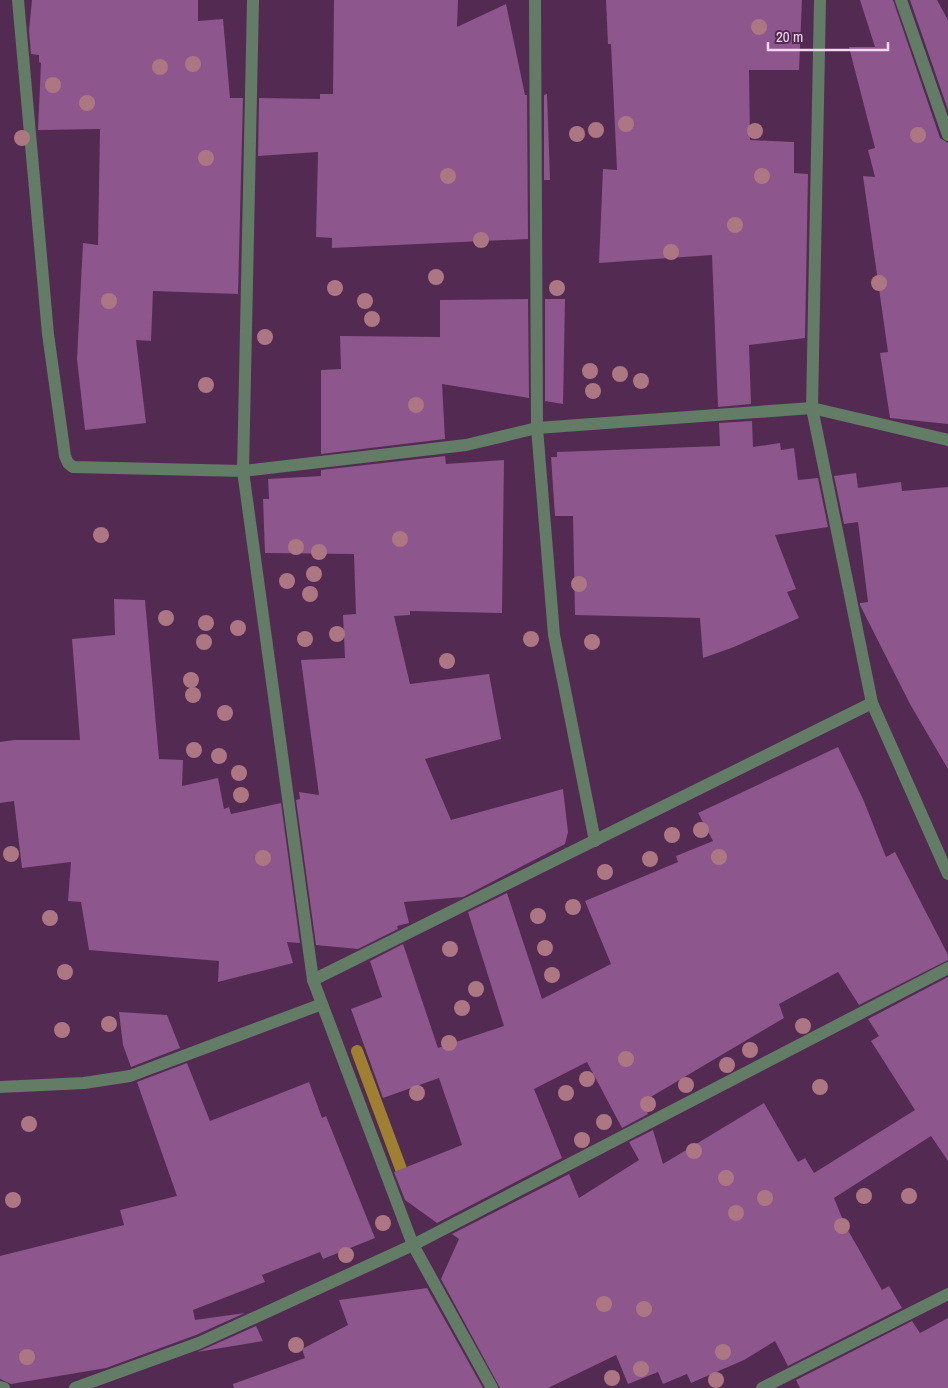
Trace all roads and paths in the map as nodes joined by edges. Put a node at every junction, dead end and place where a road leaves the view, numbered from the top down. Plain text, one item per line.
1 (18, 0) edge
2 (254, 0) edge
3 (535, 0) edge
4 (820, 0) edge
5 (901, 0) edge
6 (948, 135) edge
7 (812, 408) junction
8 (537, 428) junction
9 (948, 440) edge
10 (243, 471) junction
11 (872, 703) junction
12 (595, 841) junction
13 (948, 874) edge
14 (948, 968) edge
15 (313, 980) junction
16 (322, 1004) junction
17 (0, 1087) edge
18 (413, 1245) junction
19 (948, 1294) edge
20 (0, 1387) edge
21 (4, 1388) edge
22 (75, 1388) edge
23 (492, 1388) edge
24 (762, 1388) edge

1 - 10 street
2 - 10 street
3 - 8 street
4 - 7 street
5 - 6 street
7 - 8 street
7 - 9 street
7 - 11 street
8 - 10 street
8 - 12 street
10 - 15 street
11 - 12 street
11 - 13 street
12 - 15 street
14 - 18 street
15 - 16 street
16 - 17 street
16 - 18 street
18 - 22 street
18 - 23 street
19 - 24 street
20 - 21 street

